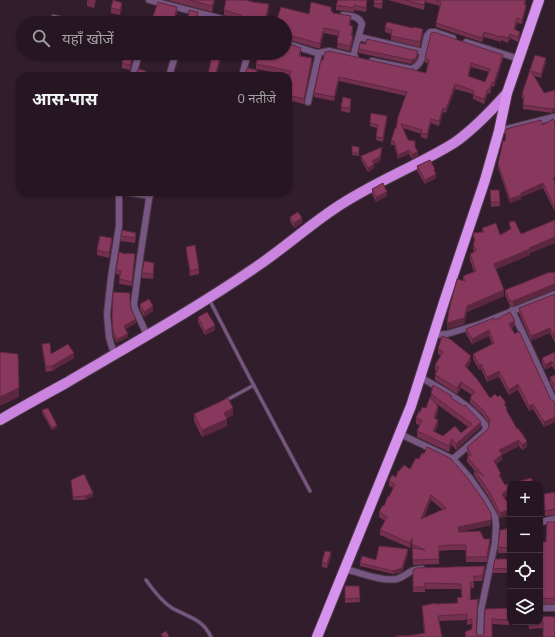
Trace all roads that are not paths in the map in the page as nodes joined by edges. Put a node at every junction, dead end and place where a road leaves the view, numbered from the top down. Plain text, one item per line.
1 (149, 0) edge
2 (538, 0) edge
3 (335, 14) edge
4 (211, 16) edge
5 (359, 37) junction
6 (292, 45) edge
7 (423, 52) junction
8 (319, 53) junction
9 (353, 57) junction
10 (519, 59) junction
11 (137, 60) edge
12 (174, 60) edge
13 (246, 60) edge
14 (134, 72) edge
15 (170, 72) edge
16 (243, 72) edge
17 (508, 93) junction
18 (308, 102) dead end
19 (554, 117) dead end
20 (499, 131) junction
21 (119, 196) edge
22 (150, 196) edge
23 (555, 294) edge
24 (209, 297) junction
25 (512, 310) junction
26 (147, 335) junction
27 (433, 335) junction
28 (114, 354) junction
29 (420, 376) junction
30 (254, 385) junction
31 (220, 403) edge
32 (555, 403) edge
33 (0, 420) edge
34 (400, 434) junction
35 (453, 459) junction
36 (310, 491) dead end
37 (555, 518) edge
38 (543, 521) edge
39 (503, 530) edge
40 (496, 532) junction
41 (482, 566) edge
42 (490, 566) junction
43 (430, 568) edge
44 (344, 569) junction
45 (146, 580) dead end
46 (543, 608) edge
47 (555, 608) edge
48 (481, 610) junction
49 (488, 610) edge
50 (211, 637) edge
51 (317, 637) edge
52 (480, 637) edge

1 - 4 street
2 - 10 highway
3 - 5 street
5 - 7 street
5 - 9 street
6 - 8 street
7 - 9 street
7 - 10 street
8 - 9 street
8 - 18 street
10 - 17 highway
11 - 14 street
12 - 15 street
13 - 16 street
17 - 20 highway
17 - 24 main road
19 - 20 street
20 - 27 highway
21 - 28 street
22 - 26 street
23 - 25 street
24 - 26 main road
24 - 30 lane
25 - 27 street
25 - 32 street
26 - 28 main road
27 - 29 highway
28 - 33 main road
29 - 34 highway
29 - 35 street
30 - 31 lane
30 - 36 lane
34 - 35 street
34 - 44 highway
35 - 40 street
37 - 38 street
39 - 40 street
40 - 42 street
41 - 42 street
42 - 48 street
43 - 44 street
44 - 51 highway
45 - 50 lane
46 - 47 street
48 - 49 street
48 - 52 street

